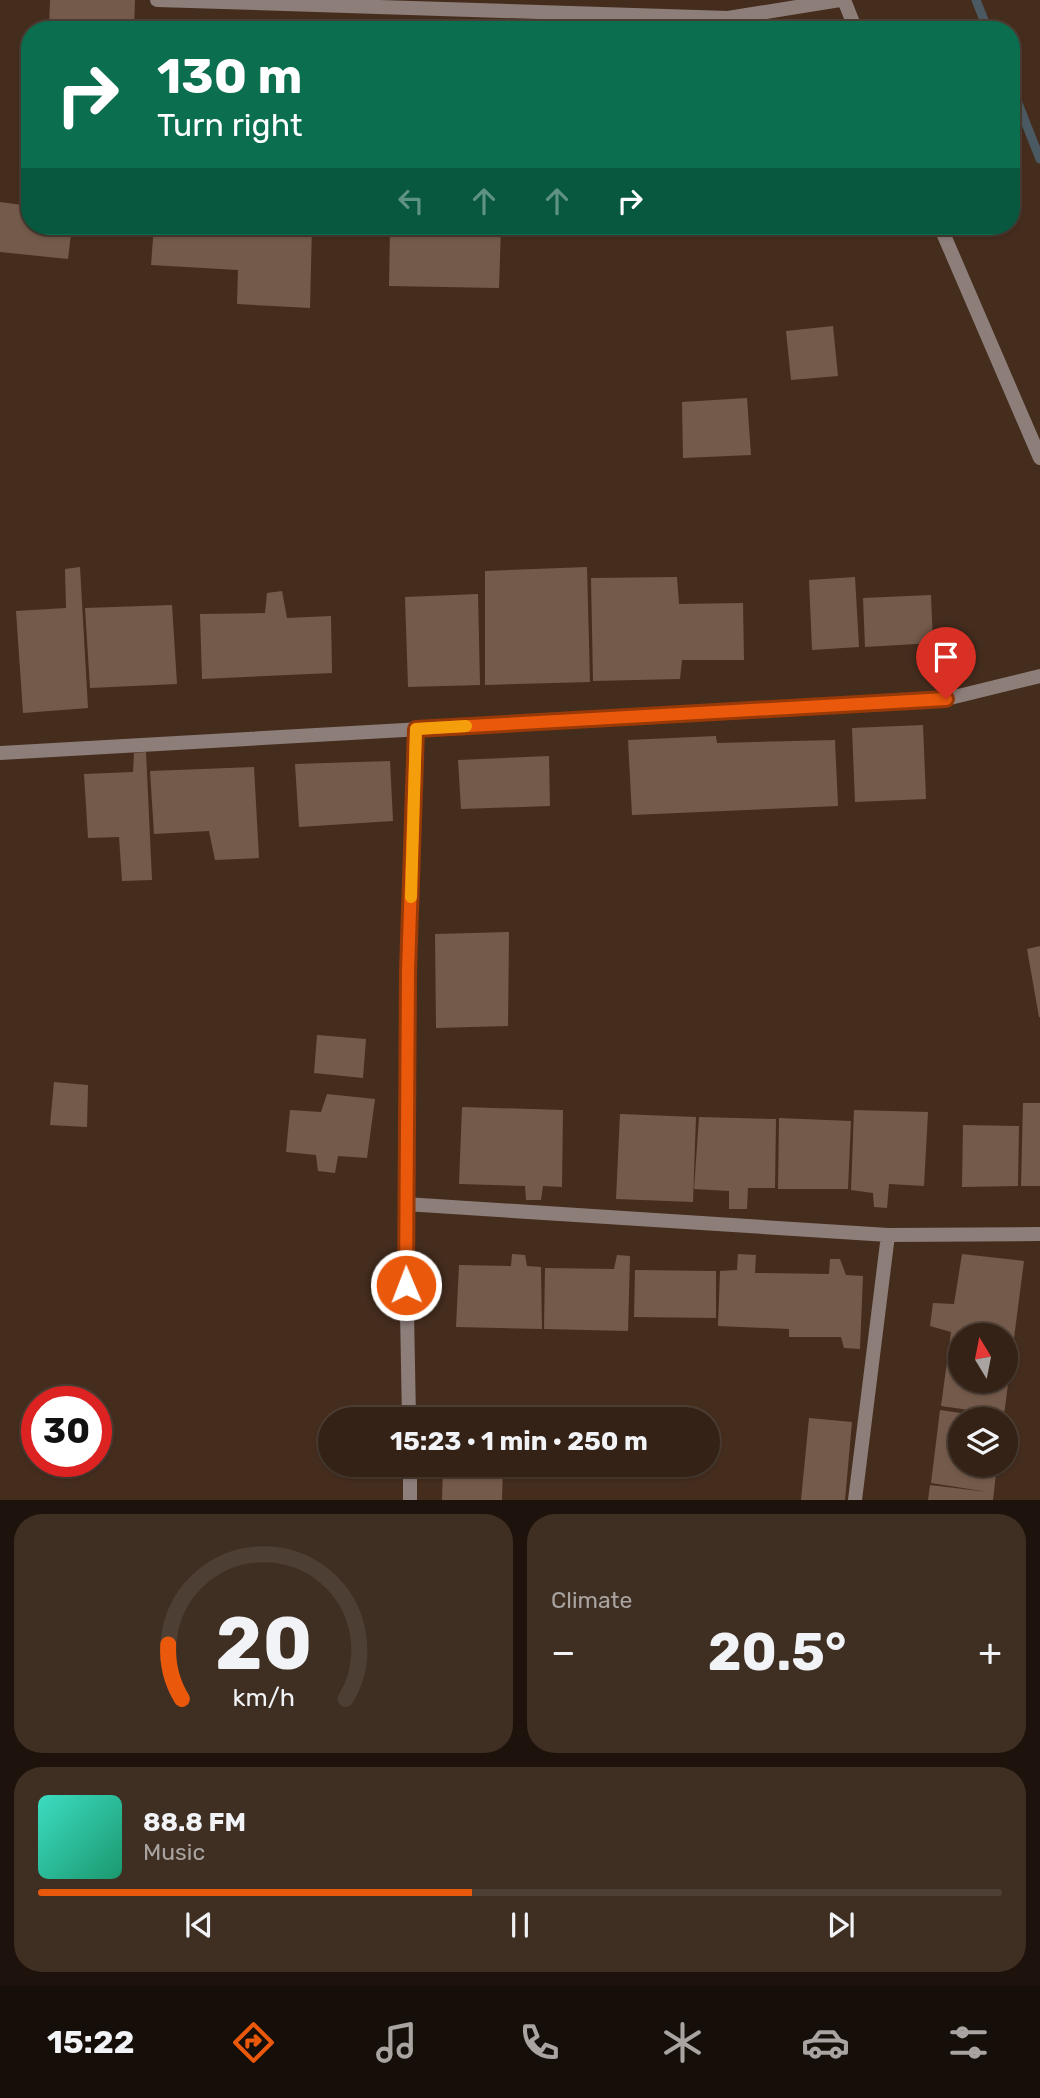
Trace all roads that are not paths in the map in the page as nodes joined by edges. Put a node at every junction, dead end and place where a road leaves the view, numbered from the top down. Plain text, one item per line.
1 (157, 0) edge
2 (842, 0) edge
3 (852, 21) edge
4 (944, 235) edge
5 (1040, 458) edge
6 (1040, 676) edge
7 (416, 729) junction
8 (0, 753) edge
9 (405, 1204) junction
10 (1040, 1234) edge
11 (888, 1235) junction
12 (409, 1407) edge
13 (410, 1477) edge
14 (410, 1500) edge
15 (855, 1500) edge

1 - 2 street
2 - 3 street
4 - 5 street
6 - 7 street
7 - 8 street
7 - 9 street
9 - 11 street
9 - 12 street
10 - 11 street
11 - 15 street
13 - 14 street

